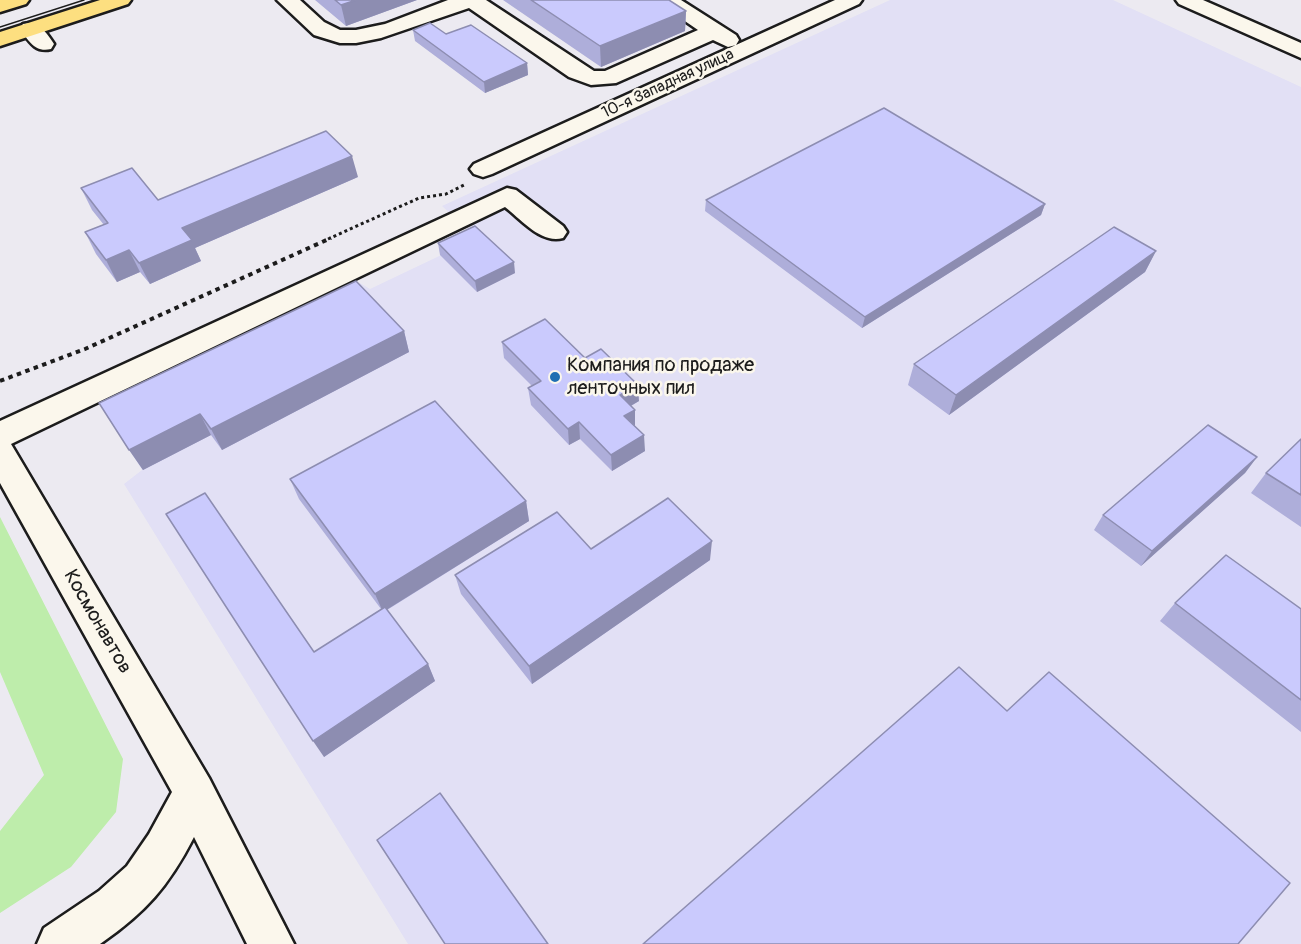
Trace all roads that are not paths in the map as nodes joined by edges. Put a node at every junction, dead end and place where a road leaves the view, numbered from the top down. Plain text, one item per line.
1 (19, 0) edge
2 (121, 0) edge
3 (287, 0) edge
4 (667, 0) edge
5 (852, 0) edge
6 (1186, 0) edge
7 (0, 6) edge
8 (715, 31) junction
9 (0, 39) edge
10 (744, 49) junction
11 (1301, 51) edge
12 (483, 169) road end
13 (554, 232) dead end
14 (0, 435) edge
15 (0, 453) edge
16 (194, 792) junction
17 (60, 944) edge
18 (271, 944) edge

1 - 7 main road
2 - 9 main road
3 - 8 street
4 - 8 street
5 - 10 street, 10-я Западная улица
6 - 11 street
8 - 10 street
10 - 12 street, 10-я Западная улица
13 - 14 street
15 - 16 street, Космонавтов
16 - 17 street
16 - 18 street, Космонавтов

